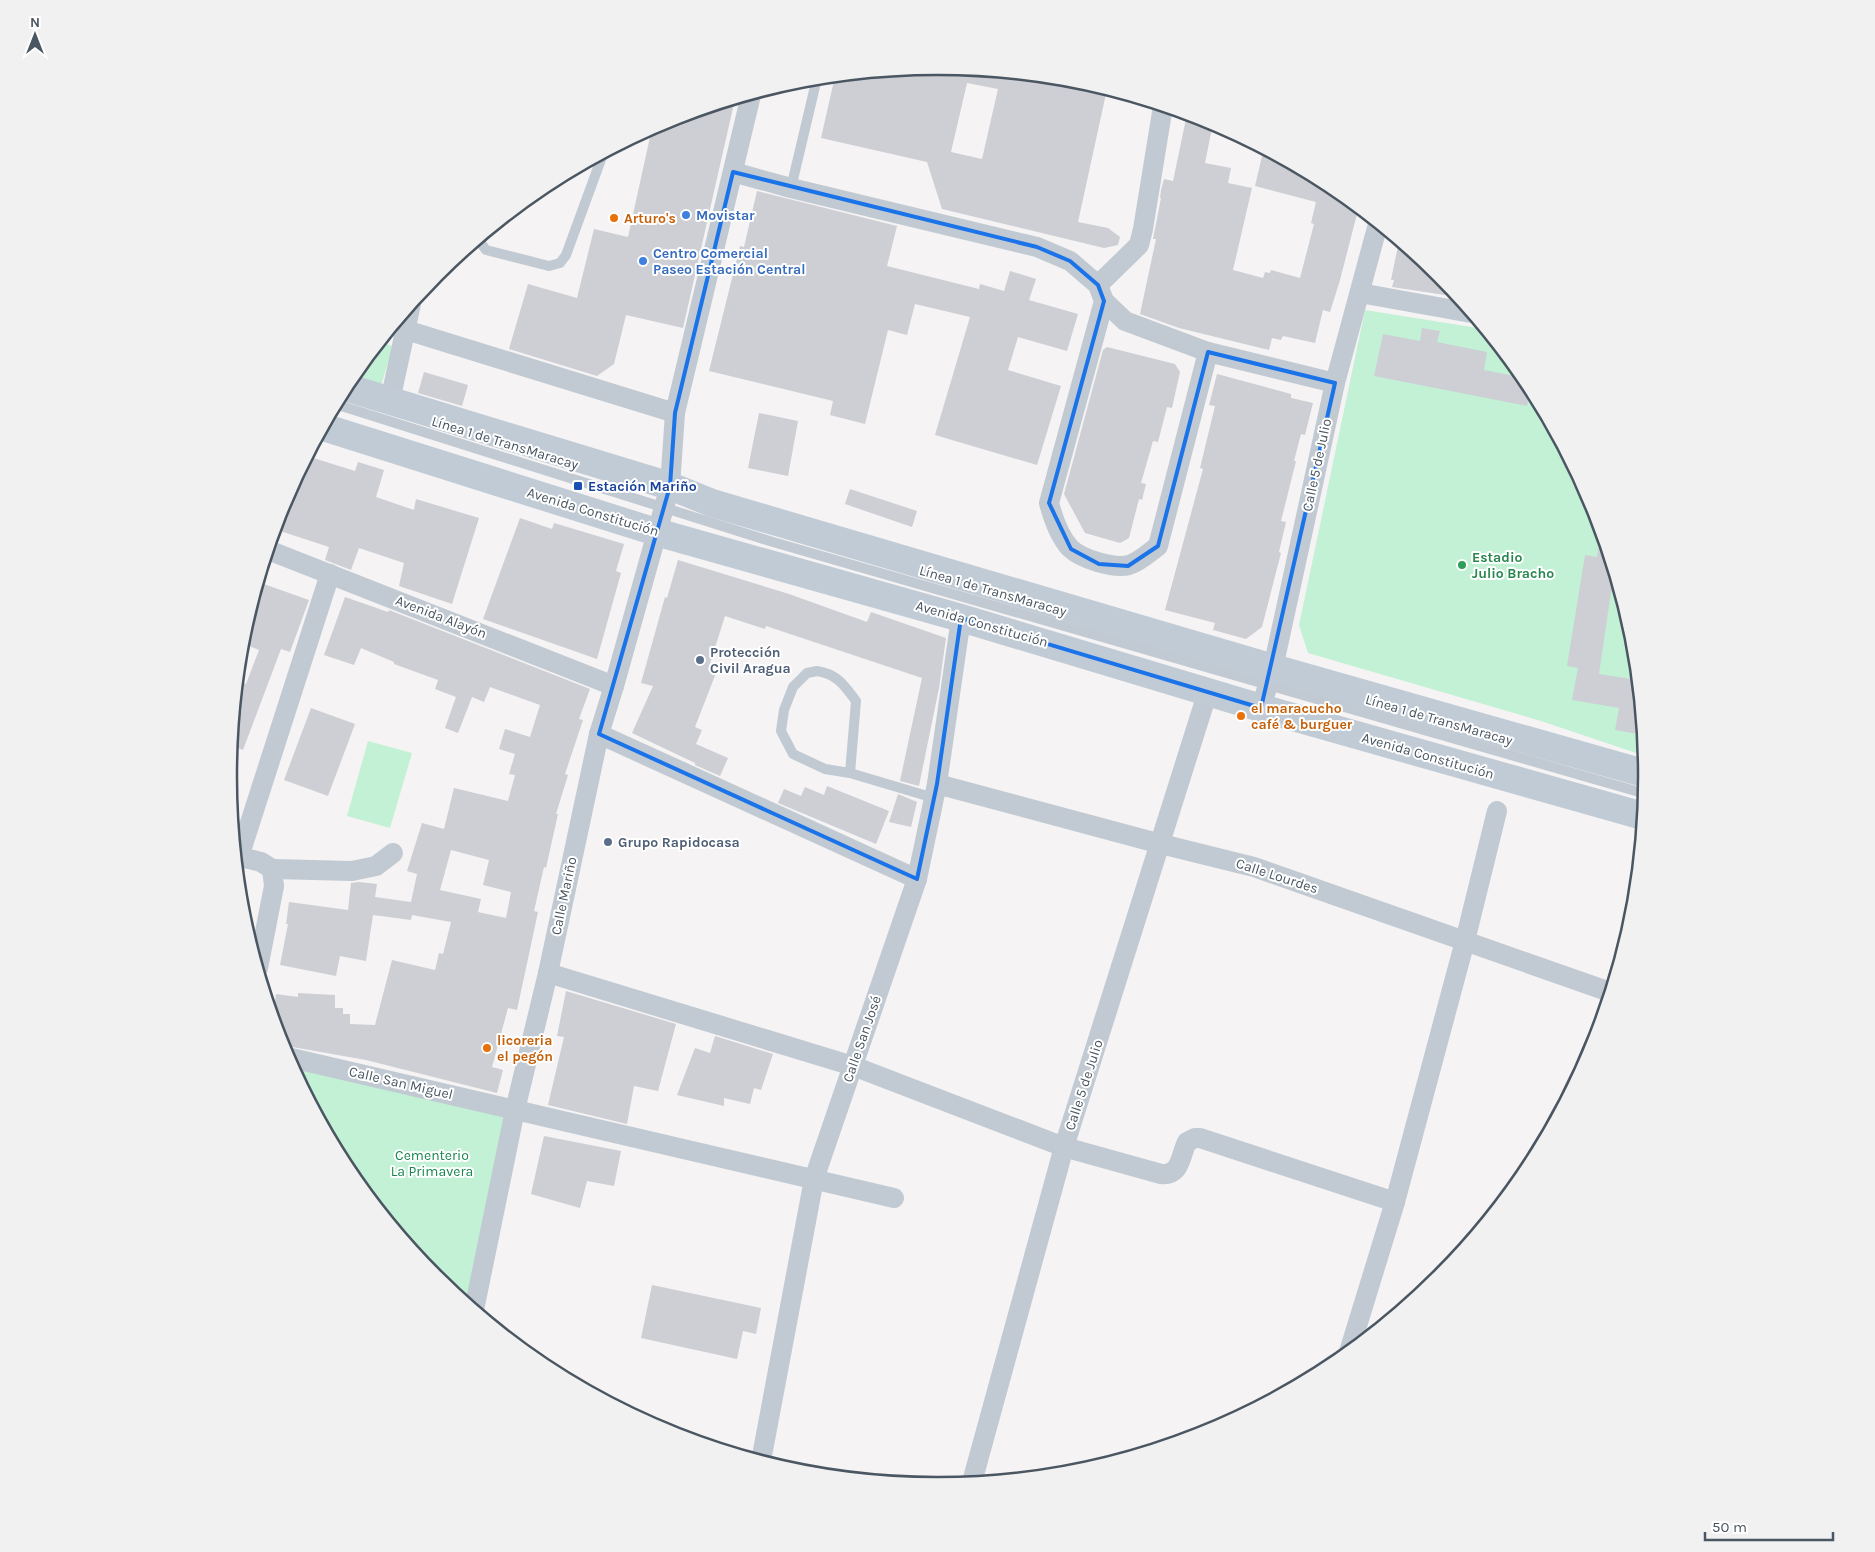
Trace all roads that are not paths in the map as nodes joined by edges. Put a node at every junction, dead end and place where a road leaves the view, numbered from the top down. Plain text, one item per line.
1 (815, 86) edge
2 (749, 101) edge
3 (1162, 112) edge
4 (600, 162) edge
5 (733, 172) junction
6 (791, 188) junction
7 (1376, 230) edge
8 (481, 244) edge
9 (1101, 293) junction
10 (1360, 293) junction
11 (1463, 311) edge
12 (399, 328) edge
13 (1208, 352) junction
14 (1335, 383) junction
15 (353, 390) edge
16 (390, 401) junction
17 (342, 406) edge
18 (675, 414) junction
19 (328, 429) edge
20 (663, 508) junction
21 (274, 552) edge
22 (330, 574) junction
23 (961, 618) junction
24 (614, 686) junction
25 (1267, 687) junction
26 (1208, 691) junction
27 (599, 734) junction
28 (1638, 772) edge
29 (850, 773) junction
30 (936, 791) junction
31 (1638, 792) edge
32 (1497, 811) dead end
33 (1637, 814) edge
34 (1161, 844) junction
35 (240, 846) edge
36 (393, 853) dead end
37 (241, 857) edge
38 (272, 869) junction
39 (917, 879) junction
40 (1465, 941) junction
41 (260, 957) edge
42 (548, 972) junction
43 (1604, 990) edge
44 (297, 1059) edge
45 (853, 1066) junction
46 (515, 1110) junction
47 (1064, 1147) junction
48 (814, 1179) junction
49 (894, 1198) dead end
50 (1396, 1202) junction
51 (475, 1303) edge
52 (1353, 1340) edge
53 (762, 1454) edge
54 (974, 1475) edge

1 - 6 lane
2 - 5 street
3 - 9 street
4 - 8 lane
5 - 6 street
5 - 18 street, Calle Mariño
6 - 9 street
7 - 10 street, Calle 5 de Julio
9 - 13 street
9 - 13 street
10 - 11 street
10 - 14 street, Calle 5 de Julio
12 - 16 street
12 - 18 street
13 - 14 street
14 - 25 street, Calle 5 de Julio
15 - 16 street, Avenida Constitución
16 - 20 street, Avenida Constitución
17 - 20 lane, Línea 1 de TransMaracay
18 - 20 street, Calle Mariño
19 - 20 street, Avenida Constitución
20 - 23 street, Avenida Constitución
20 - 24 street, Calle Mariño
20 - 25 street, Avenida Constitución
21 - 22 street, Avenida Alayón
22 - 24 street, Avenida Alayón
22 - 35 street
23 - 26 street, Avenida Constitución
23 - 30 street, Calle San José
24 - 27 street, Calle Mariño
25 - 26 street, Avenida Constitución
25 - 28 street, Avenida Constitución
25 - 31 lane, Línea 1 de TransMaracay
25 - 33 street, Avenida Constitución
26 - 34 street, Calle 5 de Julio
27 - 39 street
27 - 42 street, Calle Mariño
29 - 29 lane
29 - 30 lane
30 - 34 street, Calle Lourdes
30 - 39 street, Calle San José
32 - 40 street
34 - 40 street, Calle Lourdes
34 - 47 street, Calle 5 de Julio
36 - 38 street
37 - 38 street
38 - 41 street
39 - 45 street, Calle San José
40 - 43 street, Calle Lourdes
40 - 50 street
42 - 45 street
42 - 46 street, Calle Mariño
44 - 46 street, Calle San Miguel
45 - 47 street
45 - 48 street, Calle San José
46 - 48 street, Calle San Miguel
46 - 51 street, Calle Mariño
47 - 50 street
47 - 54 street, Calle 5 de Julio
48 - 49 street, Calle San Miguel
48 - 53 street, Calle San José
50 - 52 street

